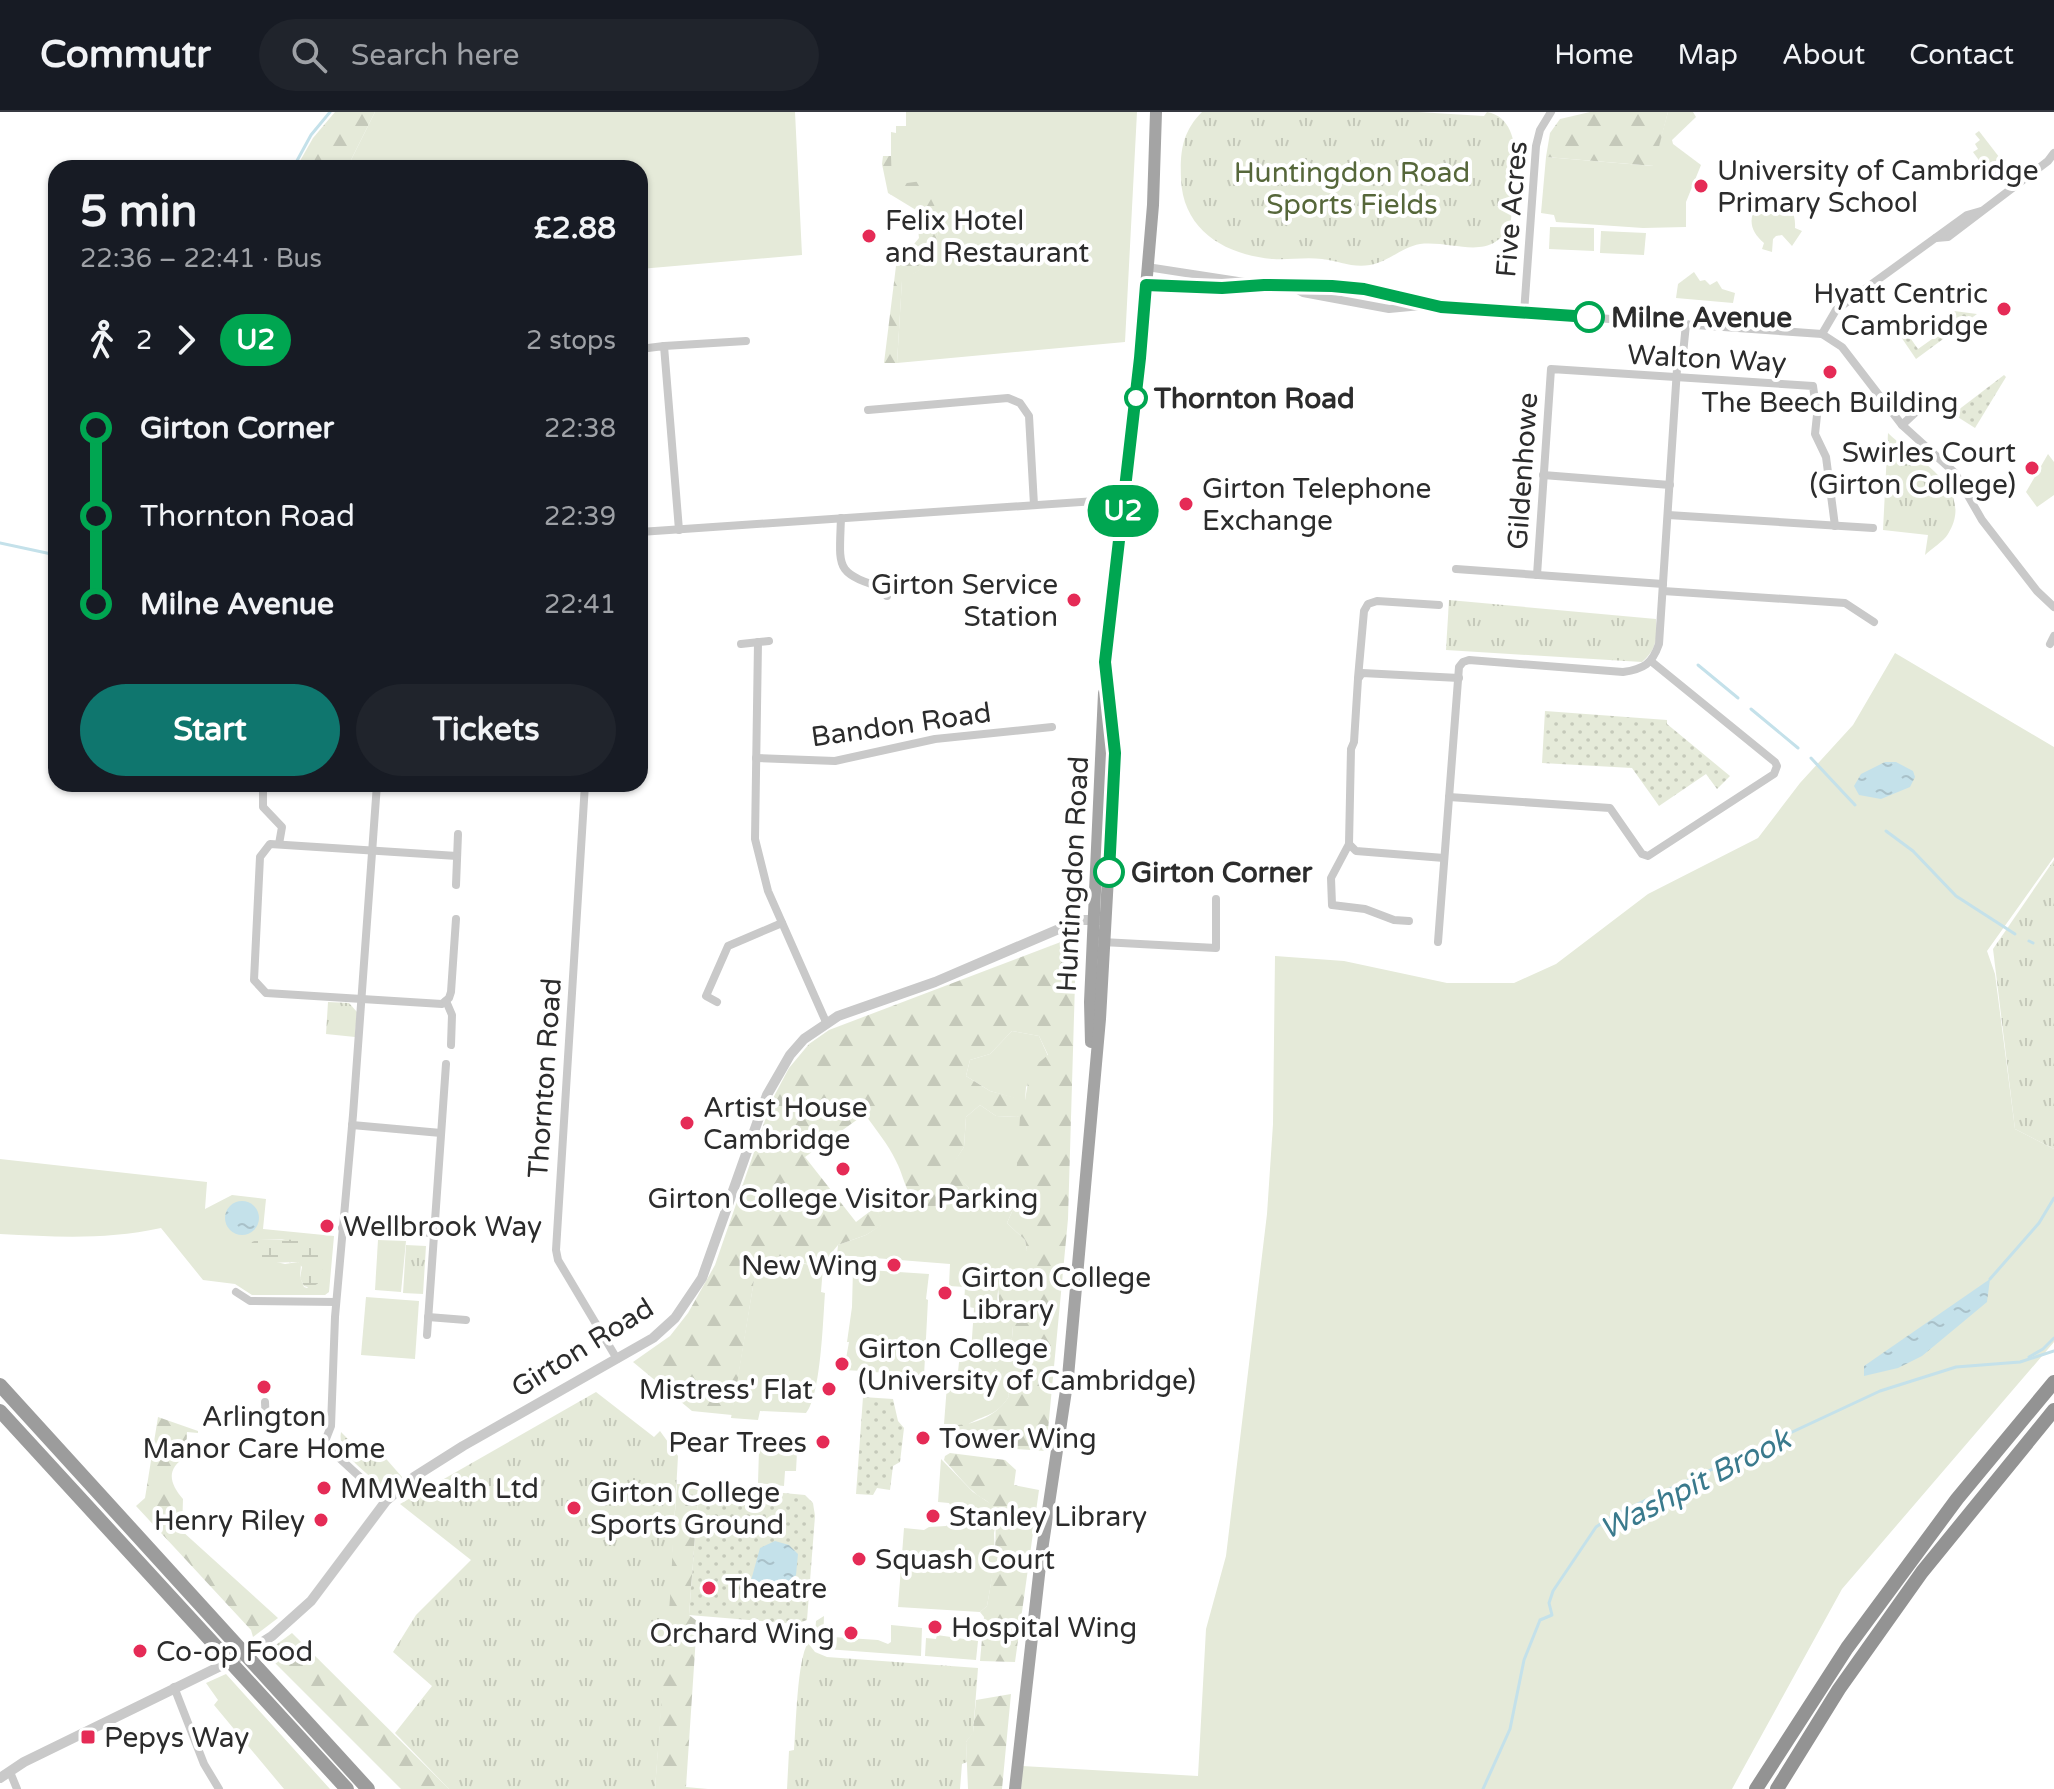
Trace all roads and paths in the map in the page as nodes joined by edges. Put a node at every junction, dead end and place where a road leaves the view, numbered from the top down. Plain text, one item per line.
1 (1156, 112) edge
2 (1551, 112) edge
3 (2054, 153) edge
4 (2051, 161) edge
5 (1147, 267) junction
6 (1146, 285) junction
7 (1264, 285) junction
8 (1292, 287) junction
9 (1426, 306) junction
10 (1524, 313) junction
11 (1686, 324) junction
12 (1822, 334) junction
13 (746, 341) dead end
14 (664, 346) junction
15 (648, 348) edge
16 (1551, 369) joint
17 (1677, 378) junction
18 (868, 410) dead end
19 (1918, 410) dead end
20 (1902, 425) junction
21 (1543, 475) junction
22 (1670, 485) junction
23 (1125, 499) junction
24 (1034, 505) junction
25 (1668, 515) junction
26 (841, 518) junction
27 (1835, 526) junction
28 (1873, 528) dead end
29 (679, 530) junction
30 (648, 532) edge
31 (1456, 569) dead end
32 (1537, 575) junction
33 (1663, 588) junction
34 (887, 589) dead end
35 (1439, 605) dead end
36 (2054, 607) edge
37 (1874, 622) dead end
38 (769, 641) dead end
39 (758, 642) junction
40 (741, 644) dead end
41 (1652, 662) junction
42 (1459, 678) junction
43 (1358, 679) junction
44 (1052, 727) dead end
45 (756, 758) junction
46 (263, 792) edge
47 (377, 792) edge
48 (585, 792) edge
49 (1449, 797) junction
50 (458, 834) dead end
51 (279, 844) junction
52 (1349, 844) junction
53 (373, 850) junction
54 (457, 856) junction
55 (1444, 858) junction
56 (456, 885) dead end
57 (1216, 899) dead end
58 (456, 919) dead end
59 (1100, 920) junction
60 (1409, 921) dead end
61 (782, 923) junction
62 (1099, 942) junction
63 (1438, 942) dead end
64 (362, 1000) junction
65 (446, 1001) junction
66 (717, 1002) dead end
67 (826, 1022) junction
68 (451, 1045) dead end
69 (446, 1064) dead end
70 (352, 1125) junction
71 (441, 1133) junction
72 (342, 1228) junction
73 (434, 1233) junction
74 (236, 1292) dead end
75 (336, 1302) junction
76 (428, 1317) junction
77 (466, 1320) dead end
78 (427, 1335) dead end
79 (617, 1359) junction
80 (2054, 1382) edge
81 (0, 1385) edge
82 (265, 1402) dead end
83 (2054, 1410) edge
84 (0, 1411) edge
85 (266, 1425) dead end
86 (386, 1501) junction
87 (174, 1687) junction
88 (5, 1775) edge
89 (17, 1789) edge
90 (219, 1789) edge
91 (347, 1789) edge
92 (368, 1789) edge
93 (1015, 1789) edge
94 (1756, 1789) edge
95 (1777, 1789) edge

1 - 5 main road, Huntingdon Road
2 - 10 street, Five Acres
3 - 4 street
4 - 12 street
5 - 6 main road, Huntingdon Road
5 - 7 street
6 - 7 street
6 - 23 main road, Huntingdon Road
7 - 8 street
8 - 9 street
8 - 9 street
9 - 10 street
10 - 11 street
11 - 12 street
11 - 17 street
12 - 20 street
13 - 14 street
14 - 15 street
14 - 29 street
16 - 17 street, Walton Way
16 - 21 street, Gildenhowe
17 - 22 street
17 - 27 street, Walton Way
18 - 24 street
19 - 20 street
20 - 36 street
21 - 22 street
21 - 32 street, Gildenhowe
22 - 25 street
23 - 24 street
23 - 59 main road, Huntingdon Road
24 - 26 street
25 - 27 street
25 - 33 street
26 - 29 street
26 - 34 street
27 - 28 street
29 - 30 street
31 - 32 street, Gildenhowe
32 - 33 street, Gildenhowe
33 - 37 street, Gildenhowe
33 - 41 street
35 - 43 street
38 - 39 street
39 - 40 street
39 - 45 street
41 - 42 street
41 - 49 street
42 - 43 street
42 - 49 street
43 - 52 street
44 - 45 street, Bandon Road
45 - 61 street
46 - 51 street
47 - 53 street
48 - 79 street, Thornton Road
49 - 55 street
50 - 54 street
51 - 53 street
51 - 64 street
52 - 55 street
52 - 60 street
53 - 54 street
53 - 64 street
54 - 56 street
55 - 63 street
57 - 62 street
58 - 65 street
59 - 62 main road, Huntingdon Road
59 - 67 street, Girton Road
61 - 66 street
61 - 67 street
62 - 93 main road, Huntingdon Road
64 - 65 street
64 - 70 street
65 - 68 street
67 - 79 street, Girton Road
69 - 71 street
70 - 71 street
70 - 72 street
71 - 73 street
72 - 73 street
72 - 75 street
73 - 76 street
74 - 75 street
75 - 86 street
76 - 77 street
76 - 78 street
79 - 86 street, Girton Road
80 - 94 highway
81 - 92 highway
82 - 85 street
83 - 95 highway
84 - 91 highway
86 - 87 street, Girton Road
87 - 88 street, Girton Road
87 - 90 street
88 - 89 street

